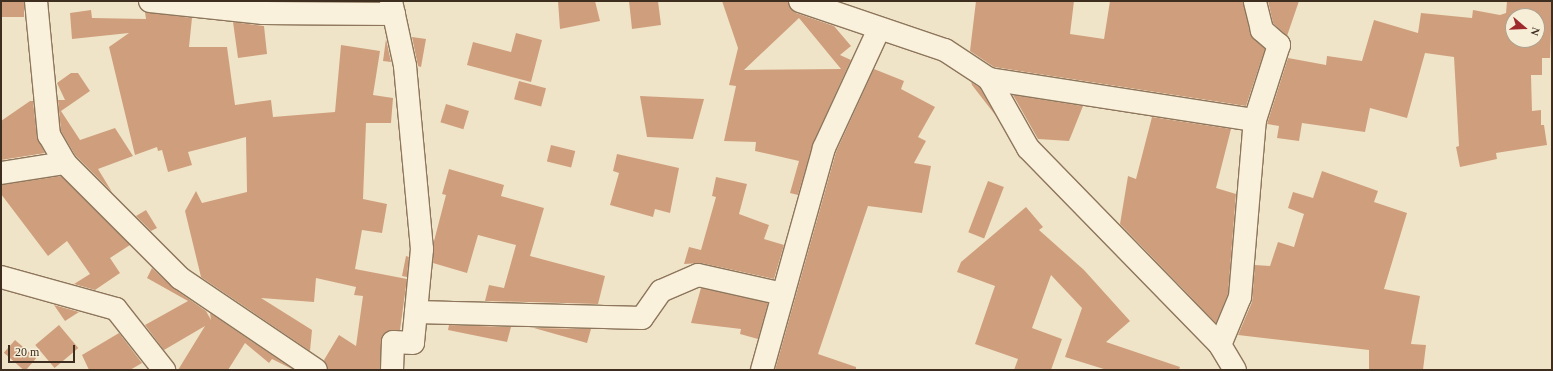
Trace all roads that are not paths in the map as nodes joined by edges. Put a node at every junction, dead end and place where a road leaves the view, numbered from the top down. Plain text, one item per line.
1 (36, 1) edge
2 (150, 1) edge
3 (800, 1) edge
4 (1255, 1) edge
5 (393, 7) edge
6 (879, 29) junction
7 (989, 79) junction
8 (1255, 120) junction
9 (65, 163) junction
10 (1, 173) edge
11 (1, 277) edge
12 (783, 294) junction
13 (416, 312) junction
14 (1220, 345) junction
15 (164, 370) edge
16 (316, 370) edge
17 (392, 370) edge
18 (762, 370) edge
19 (1235, 370) edge

1 - 9 street
2 - 5 street
3 - 6 street
4 - 8 street
5 - 13 street
6 - 7 street
6 - 12 street
7 - 8 street
7 - 14 street
8 - 14 street
9 - 10 street
9 - 16 street
11 - 15 street
12 - 13 street
12 - 18 street
13 - 17 street
14 - 19 street

